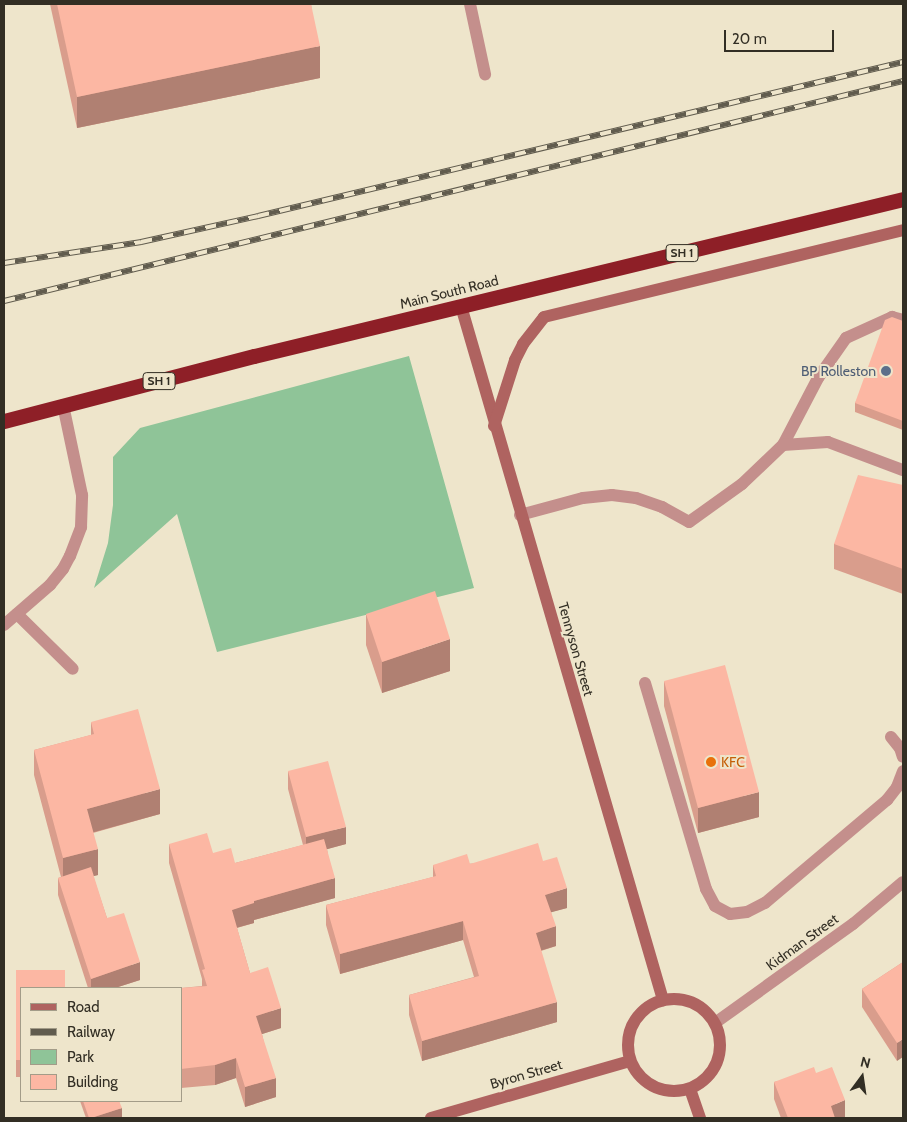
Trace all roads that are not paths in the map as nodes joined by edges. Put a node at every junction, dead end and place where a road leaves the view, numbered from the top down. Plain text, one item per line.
1 (470, 4) edge
2 (485, 74) dead end
3 (903, 199) edge
4 (903, 230) edge
5 (461, 306) junction
6 (903, 320) edge
7 (63, 405) junction
8 (4, 421) edge
9 (494, 426) junction
10 (783, 445) junction
11 (903, 470) edge
12 (520, 515) junction
13 (17, 614) junction
14 (4, 625) edge
15 (73, 669) dead end
16 (645, 683) dead end
17 (891, 737) dead end
18 (903, 757) edge
19 (903, 771) edge
20 (903, 882) edge
21 (663, 1000) junction
22 (715, 1023) junction
23 (630, 1061) junction
24 (690, 1089) junction
25 (431, 1118) edge
26 (700, 1118) edge

1 - 2 street
3 - 5 highway, Main South Road / SH 1
4 - 9 street
5 - 7 highway, Main South Road / SH 1
5 - 9 street, Tennyson Street
6 - 10 street
7 - 8 highway, Main South Road / SH 1
7 - 13 street
9 - 12 street, Tennyson Street
10 - 11 street
10 - 12 street
12 - 21 street, Tennyson Street
13 - 14 street
13 - 15 street
16 - 19 street
17 - 18 street
20 - 22 street, Kidman Street
21 - 22 street
21 - 23 street
22 - 24 street
23 - 24 street
23 - 25 street, Byron Street
24 - 26 street

